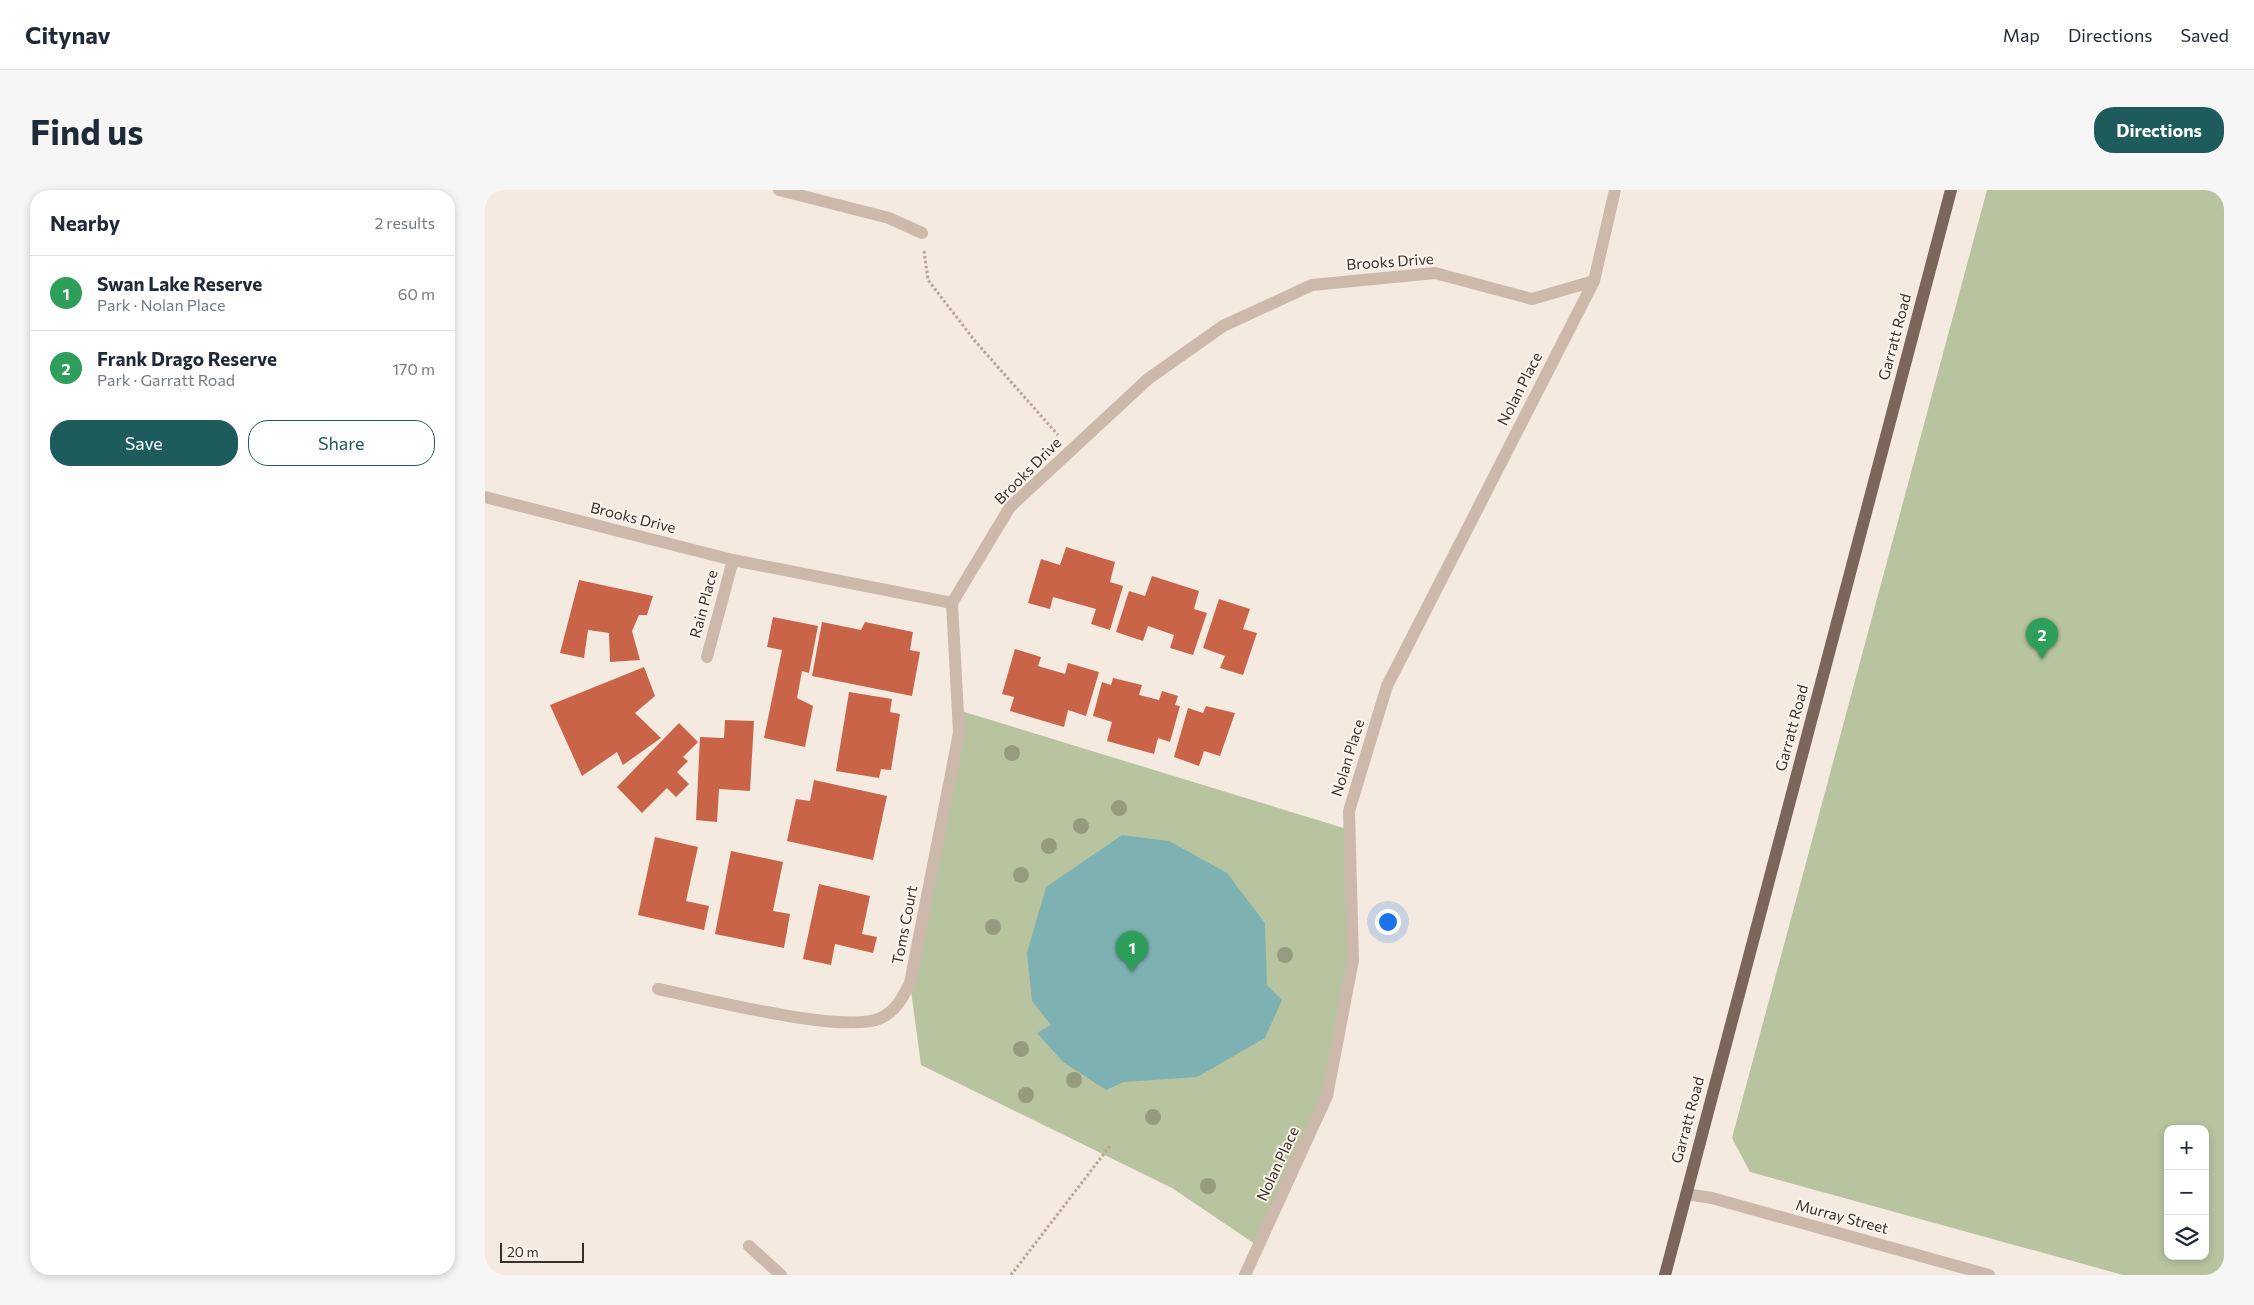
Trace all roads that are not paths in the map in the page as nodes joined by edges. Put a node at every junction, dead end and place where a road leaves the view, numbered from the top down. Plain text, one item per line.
1 (779, 190) edge
2 (1615, 190) edge
3 (1951, 190) edge
4 (922, 233) road end
5 (1594, 281) junction
6 (485, 497) edge
7 (733, 560) junction
8 (952, 603) junction
9 (707, 657) dead end
10 (659, 989) dead end
11 (1686, 1194) junction
12 (749, 1246) dead end
13 (781, 1275) edge
14 (1245, 1275) edge
15 (1665, 1275) edge
16 (1989, 1275) edge

1 - 4 street
2 - 5 street, Nolan Place
3 - 11 main road, Garratt Road
5 - 8 street, Brooks Drive
5 - 14 street, Nolan Place
6 - 7 street, Brooks Drive
7 - 8 street, Brooks Drive
7 - 9 street, Rain Place
8 - 10 street, Toms Court
11 - 15 main road, Garratt Road
11 - 16 street, Murray Street
12 - 13 street

